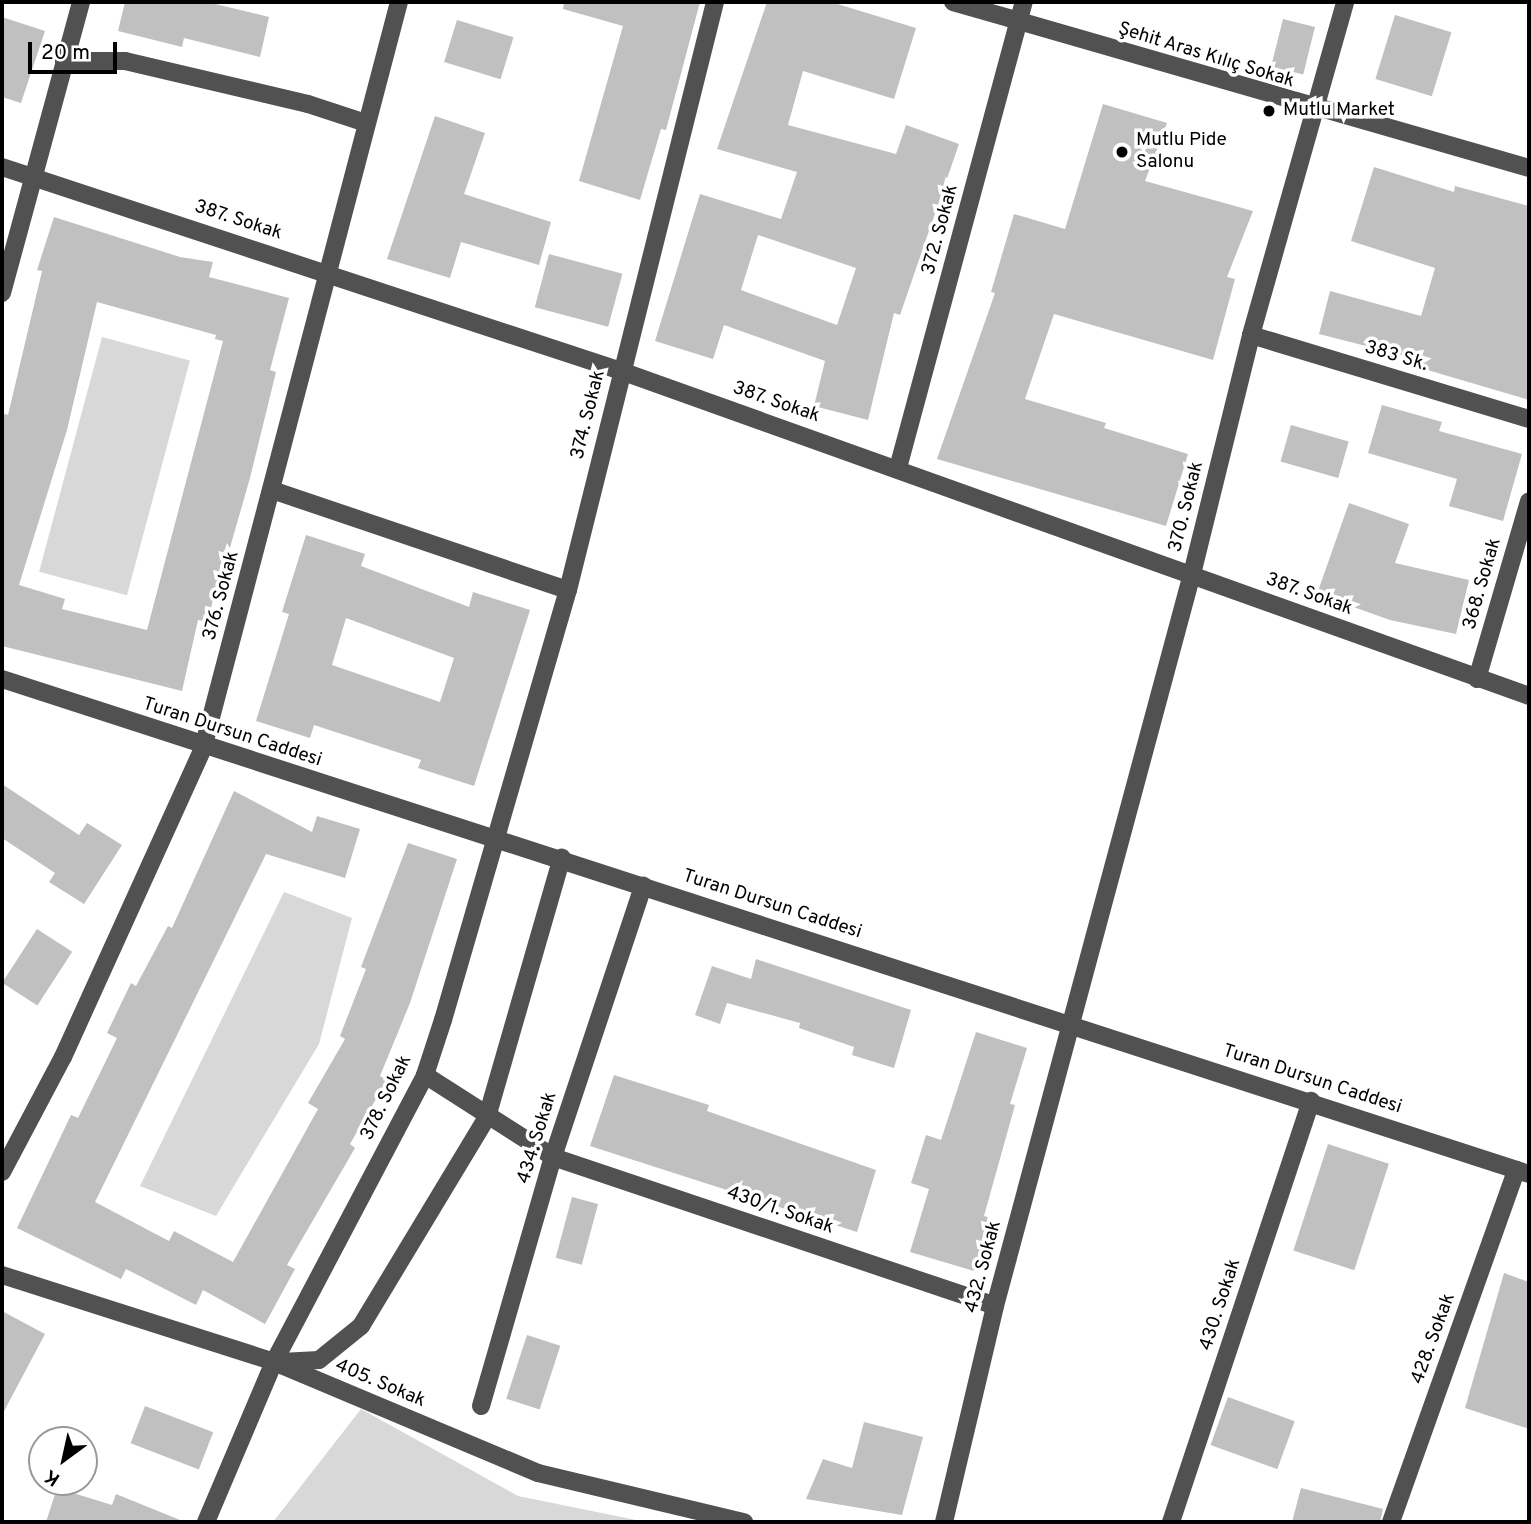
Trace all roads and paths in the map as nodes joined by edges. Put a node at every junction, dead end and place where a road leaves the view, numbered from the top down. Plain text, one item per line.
1 (81, 2) edge
2 (399, 2) edge
3 (715, 2) edge
4 (953, 2) edge
5 (1024, 2) edge
6 (1345, 2) edge
7 (1020, 22) junction
8 (64, 61) junction
9 (1312, 109) junction
10 (366, 122) junction
11 (2, 167) edge
12 (1529, 168) edge
13 (32, 178) junction
14 (325, 271) junction
15 (2, 293) edge
16 (1251, 335) junction
17 (621, 371) junction
18 (1529, 419) edge
19 (898, 468) junction
20 (272, 490) junction
21 (1529, 501) edge
22 (1192, 574) junction
23 (568, 590) junction
24 (2, 679) edge
25 (1478, 679) junction
26 (1529, 696) edge
27 (203, 748) junction
28 (497, 836) junction
29 (562, 858) junction
30 (643, 886) junction
31 (1072, 1024) junction
32 (425, 1075) junction
33 (1311, 1101) junction
34 (487, 1117) junction
35 (552, 1157) junction
36 (2, 1172) edge
37 (1523, 1172) edge
38 (2, 1275) edge
39 (995, 1306) junction
40 (274, 1362) junction
41 (481, 1406) dead end
42 (206, 1522) edge
43 (744, 1522) edge
44 (944, 1522) edge
45 (1171, 1522) edge
46 (1391, 1522) edge

1 - 8 street
2 - 10 street, 376. Sokak
3 - 17 street, 374. Sokak
4 - 7 street, Şehit Aras Kılıç Sokak
5 - 7 street, 372. Sokak
6 - 9 street, 370. Sokak
7 - 9 street, Şehit Aras Kılıç Sokak
7 - 19 street, 372. Sokak
8 - 10 street
8 - 13 street
9 - 12 street, Şehit Aras Kılıç Sokak
9 - 16 street, 370. Sokak
10 - 14 street, 376. Sokak
11 - 13 street, 387. Sokak
13 - 14 street, 387. Sokak
13 - 15 street
14 - 17 street, 387. Sokak
14 - 20 street, 376. Sokak
16 - 18 street, 383 Sk.
16 - 22 street, 370. Sokak
17 - 19 street, 387. Sokak
17 - 23 street, 374. Sokak
19 - 22 street, 387. Sokak
20 - 23 street
20 - 27 street, 376. Sokak
21 - 25 street, 368. Sokak
22 - 25 street, 387. Sokak
22 - 31 street, 370. Sokak
23 - 28 street, 374. Sokak
24 - 27 street, Turan Dursun Caddesi
25 - 26 street, 387. Sokak
27 - 28 street, Turan Dursun Caddesi
27 - 36 street, 376. Sokak
28 - 29 street, Turan Dursun Caddesi
28 - 32 street, 378. Sokak
29 - 30 street, Turan Dursun Caddesi
29 - 34 street
30 - 31 street, Turan Dursun Caddesi
30 - 35 street, 434. Sokak
31 - 33 street, Turan Dursun Caddesi
31 - 39 street, 432. Sokak
32 - 34 street, 430/1. Sokak
32 - 40 street, 378. Sokak
33 - 37 street, Turan Dursun Caddesi
33 - 45 street, 430. Sokak
34 - 35 street, 430/1. Sokak
34 - 40 street
35 - 39 street, 430/1. Sokak
35 - 41 street, 434. Sokak
37 - 46 street, 428. Sokak
38 - 40 street, 405. Sokak
39 - 44 street, 432. Sokak
40 - 42 street, 378. Sokak
40 - 43 street, 405. Sokak

